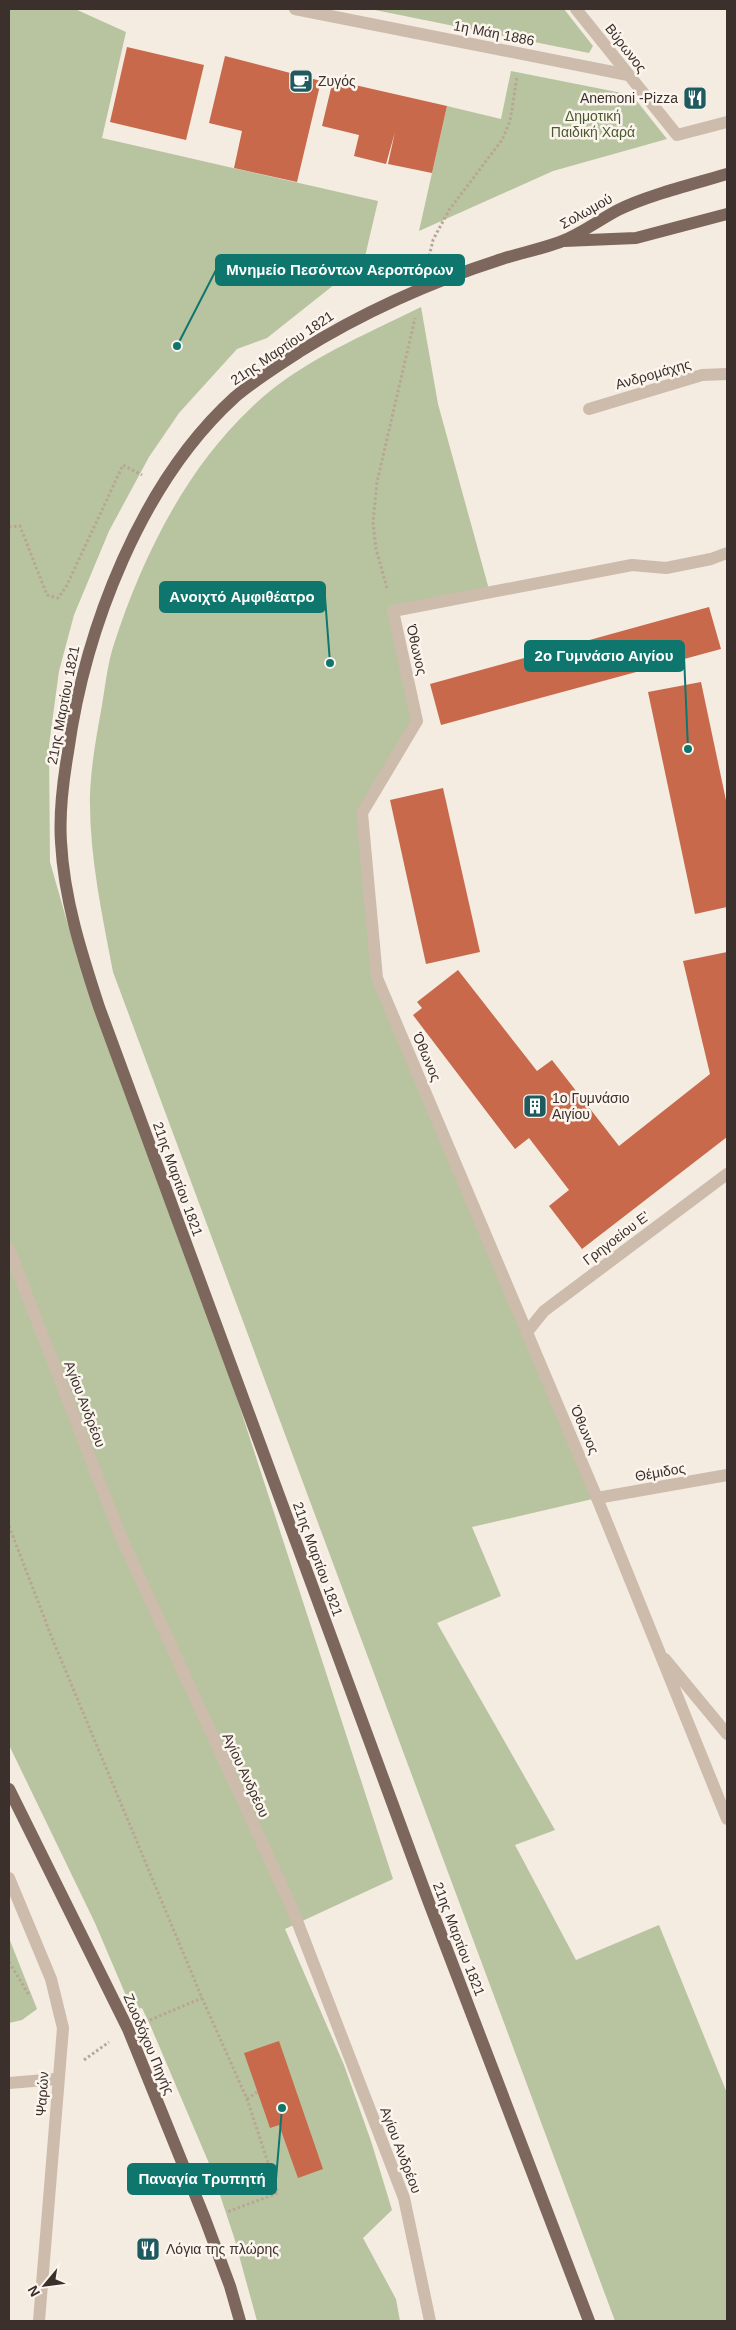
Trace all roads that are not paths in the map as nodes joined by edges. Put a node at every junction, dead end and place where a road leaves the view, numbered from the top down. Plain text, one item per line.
1 (295, 9) edge
2 (576, 9) edge
3 (628, 75) junction
4 (727, 122) edge
5 (727, 174) edge
6 (727, 214) edge
7 (562, 242) junction
8 (727, 374) edge
9 (589, 409) dead end
10 (727, 553) edge
11 (727, 1174) edge
12 (9, 1249) edge
13 (527, 1332) junction
14 (727, 1475) edge
15 (598, 1498) junction
16 (658, 1649) junction
17 (727, 1734) edge
18 (9, 1789) edge
19 (727, 1819) edge
20 (9, 1878) edge
21 (57, 2079) junction
22 (9, 2083) edge
23 (39, 2321) edge
24 (240, 2321) edge
25 (430, 2321) edge
26 (589, 2321) edge

1 - 3 street, 1η Μάη 1886
2 - 3 street, Βύρωνος
3 - 4 street, Βύρωνος
5 - 7 main road, Σολωμού
6 - 7 main road, Σολωμού
7 - 26 main road, 21ης Μαρτίου 1821
8 - 9 street, Ανδρομάχης
10 - 13 street, Όθωνος
11 - 13 street, Γρηγοείου Ε'
12 - 25 street, Αγίου Ανδρέου
13 - 15 street, Όθωνος
14 - 15 street, Θέμιδος
15 - 16 street, Όθωνος
16 - 17 street
16 - 19 street, Όθωνος
18 - 24 main road, Ζωοδόχου Πηγής
20 - 21 street, Ψαρών
21 - 22 street
21 - 23 street, Ψαρών

